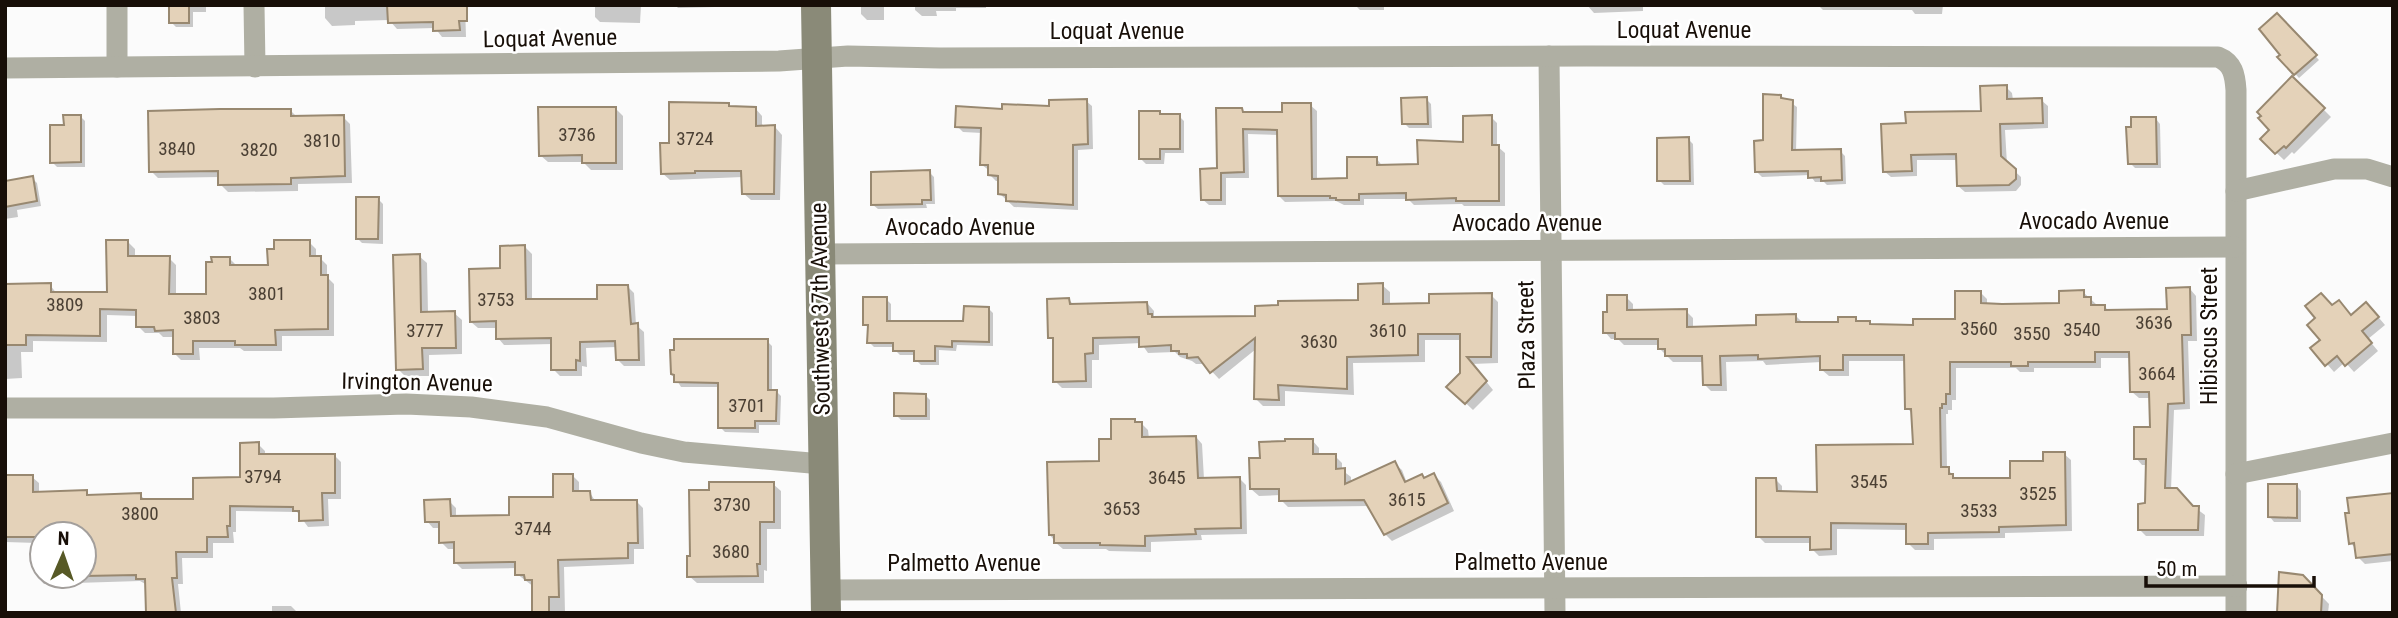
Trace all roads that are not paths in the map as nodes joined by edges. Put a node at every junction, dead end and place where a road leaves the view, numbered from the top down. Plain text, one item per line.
1 (117, 5) edge
2 (254, 5) edge
3 (816, 5) edge
4 (1549, 56) junction
5 (817, 58) junction
6 (2227, 62) joint
7 (117, 67) junction
8 (255, 67) junction
9 (5, 68) edge
10 (2393, 177) edge
11 (2236, 191) junction
12 (2235, 247) junction
13 (1552, 249) junction
14 (820, 254) junction
15 (5, 408) edge
16 (2393, 443) edge
17 (822, 464) junction
18 (2236, 474) junction
19 (2237, 586) junction
20 (1555, 588) junction
21 (825, 601) edge
22 (1555, 613) edge
23 (2236, 613) edge

1 - 7 street
2 - 8 street
3 - 5 main road, Southwest 37th Avenue
4 - 5 street, Loquat Avenue
4 - 6 street, Loquat Avenue
4 - 13 street, Plaza Street
5 - 8 street, Loquat Avenue
5 - 14 main road, Southwest 37th Avenue
6 - 11 street, Hibiscus Street
7 - 8 street, Loquat Avenue
7 - 9 street, Loquat Avenue
10 - 11 street
11 - 12 street, Hibiscus Street
12 - 13 street, Avocado Avenue
12 - 18 street, Hibiscus Street
13 - 14 street, Avocado Avenue
13 - 20 street, Plaza Street
14 - 17 main road, Southwest 37th Avenue
15 - 17 street, Irvington Avenue
16 - 18 street
17 - 21 main road, Southwest 37th Avenue
18 - 19 street, Hibiscus Street
19 - 20 street, Palmetto Avenue
19 - 23 street, Hibiscus Street
20 - 21 street, Palmetto Avenue
20 - 22 street, Plaza Street

